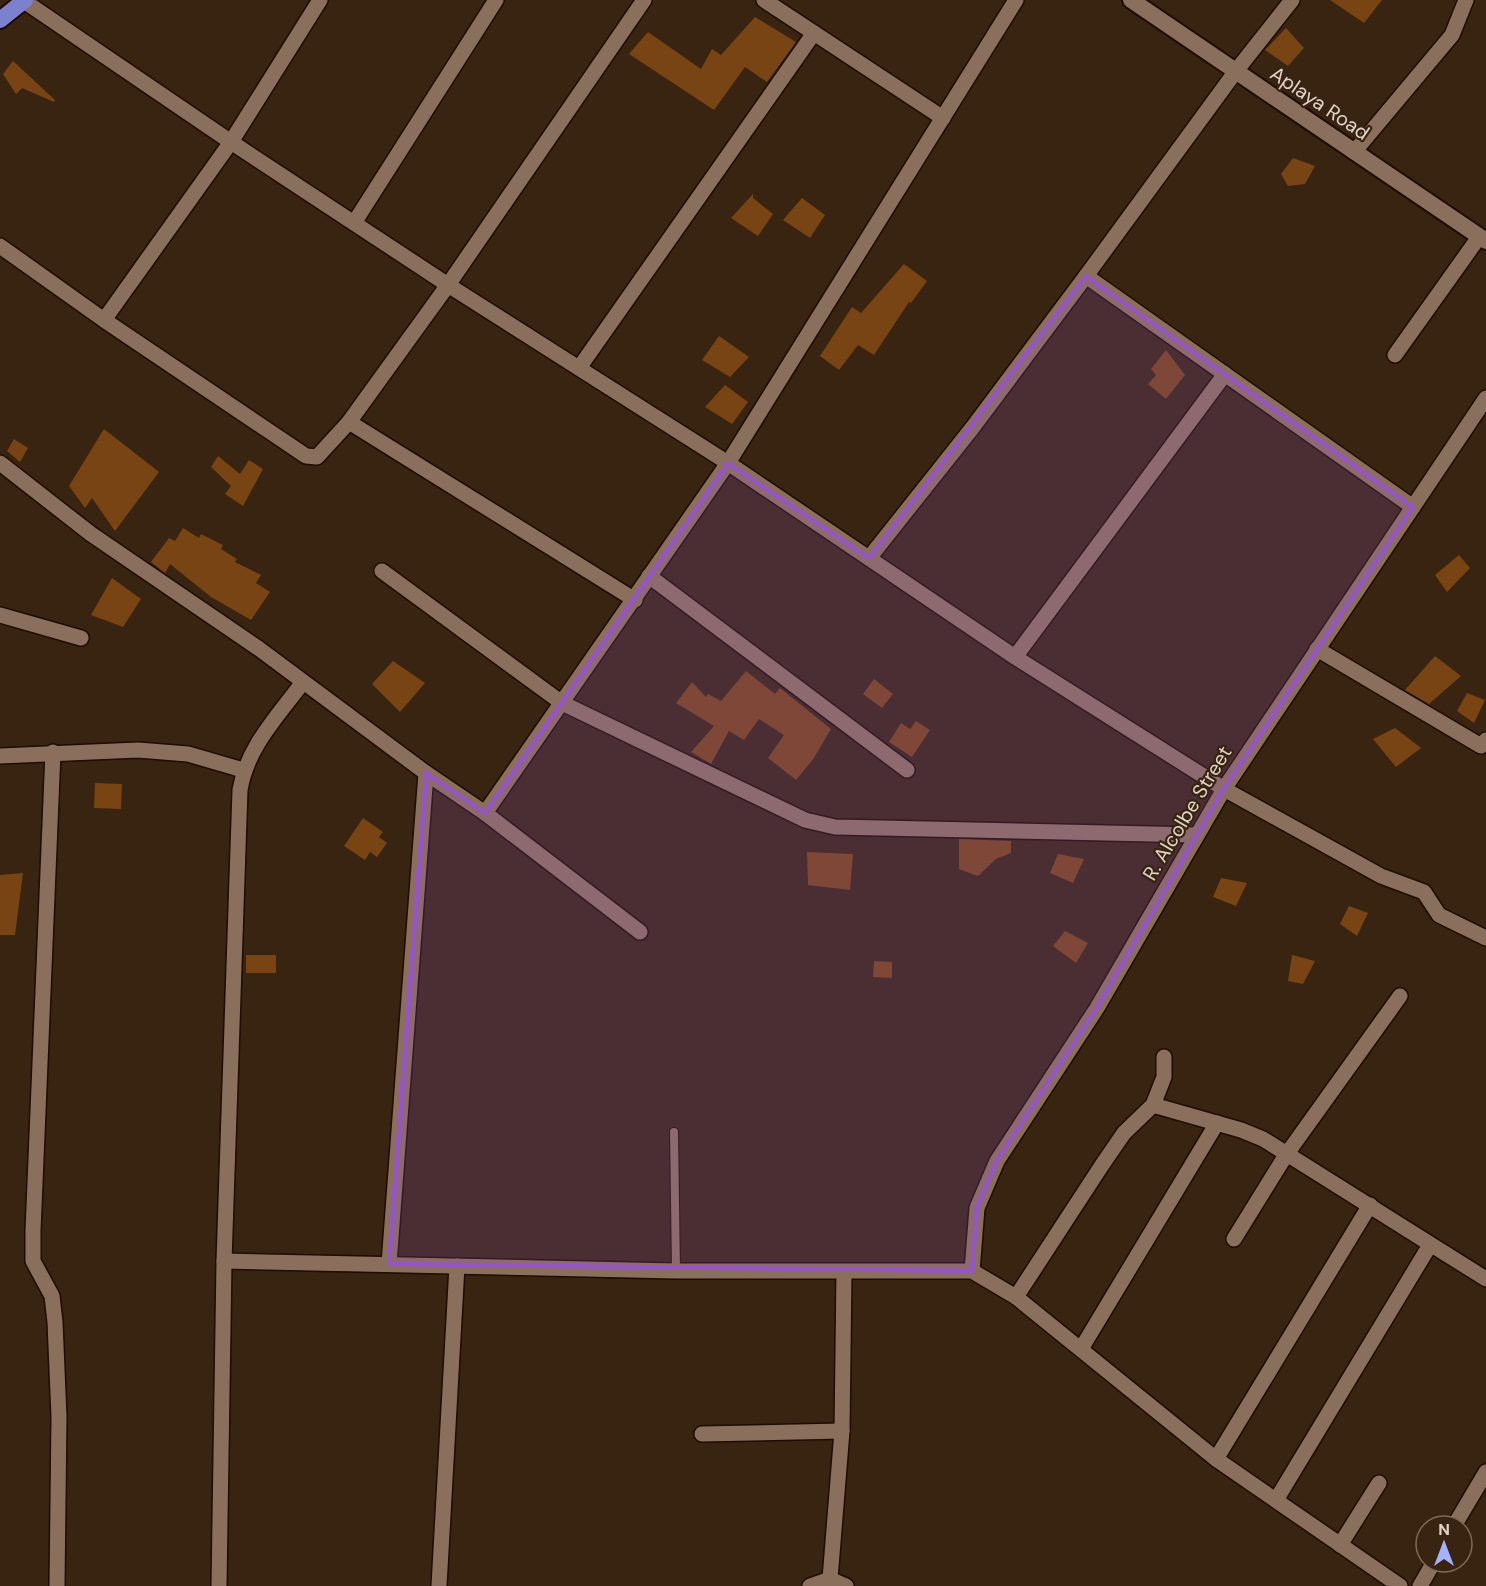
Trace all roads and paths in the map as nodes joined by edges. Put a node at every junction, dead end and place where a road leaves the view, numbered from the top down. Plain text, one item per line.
1 (25, 0) edge
2 (320, 0) edge
3 (496, 0) edge
4 (644, 0) edge
5 (764, 0) edge
6 (1016, 0) edge
7 (1131, 0) edge
8 (1292, 0) edge
9 (1466, 0) edge
10 (0, 20) edge
11 (814, 33) junction
12 (1236, 71) junction
13 (943, 118) junction
14 (231, 142) junction
15 (1354, 152) junction
16 (354, 223) junction
17 (1483, 239) edge
18 (0, 246) edge
19 (1086, 276) junction
20 (448, 285) junction
21 (104, 320) junction
22 (1395, 355) dead end
23 (579, 368) junction
24 (1225, 374) junction
25 (1486, 398) edge
26 (349, 422) junction
27 (0, 463) edge
28 (728, 463) junction
29 (1413, 507) junction
30 (869, 558) junction
31 (382, 571) dead end
32 (649, 576) junction
33 (635, 600) junction
34 (0, 615) edge
35 (81, 638) dead end
36 (1317, 649) junction
37 (1015, 657) junction
38 (303, 682) junction
39 (562, 703) junction
40 (1486, 740) edge
41 (53, 752) junction
42 (0, 756) edge
43 (243, 770) junction
44 (908, 770) dead end
45 (426, 774) junction
46 (1224, 789) junction
47 (485, 813) junction
48 (1197, 835) junction
49 (640, 932) dead end
50 (1486, 938) edge
51 (1400, 996) dead end
52 (1164, 1057) dead end
53 (1153, 1104) junction
54 (1217, 1123) junction
55 (674, 1132) dead end
56 (1286, 1155) junction
57 (1370, 1205) junction
58 (1234, 1239) dead end
59 (1430, 1245) junction
60 (224, 1261) junction
61 (389, 1264) junction
62 (457, 1266) junction
63 (676, 1271) junction
64 (972, 1271) junction
65 (844, 1272) junction
66 (1486, 1279) edge
67 (1016, 1297) junction
68 (1081, 1349) junction
69 (842, 1431) junction
70 (702, 1434) dead end
71 (1216, 1459) junction
72 (1486, 1472) edge
73 (1379, 1483) dead end
74 (1276, 1500) junction
75 (1462, 1514) edge
76 (1340, 1545) junction
77 (830, 1579) junction
78 (57, 1586) edge
79 (219, 1586) edge
80 (439, 1586) edge
81 (810, 1586) edge
82 (846, 1586) edge
83 (1400, 1586) edge

1 - 10 highway
1 - 14 street
2 - 14 street
3 - 16 street
4 - 20 street
5 - 11 street
6 - 13 street
7 - 12 street, Aplaya Road
8 - 12 street
9 - 15 street
11 - 13 street
11 - 23 street
12 - 15 street, Aplaya Road
12 - 19 street
13 - 28 street
14 - 16 street
14 - 21 street
15 - 17 street, Aplaya Road
16 - 20 street
17 - 22 street
18 - 21 street
19 - 24 street
19 - 30 street
20 - 23 street
20 - 26 street
21 - 26 street
23 - 28 street
24 - 29 street
24 - 37 street
25 - 29 street, R. Alcolbe Street
26 - 33 street
27 - 38 street
28 - 30 street
28 - 32 street
29 - 36 street, R. Alcolbe Street
30 - 37 street
31 - 39 street
32 - 33 street
32 - 44 street
33 - 39 street
34 - 35 street
36 - 40 street
36 - 46 street, R. Alcolbe Street
37 - 46 street
38 - 43 street
38 - 45 street
39 - 47 street
39 - 48 street
41 - 42 street
41 - 43 street
41 - 78 street
43 - 60 street
45 - 47 street
45 - 61 street
46 - 48 street, R. Alcolbe Street
46 - 50 street
47 - 49 street
48 - 64 street, R. Alcolbe Street
51 - 56 street
52 - 53 street
53 - 54 street
53 - 67 street
54 - 56 street
54 - 68 street
55 - 63 lane
56 - 57 street
56 - 58 street
57 - 59 street
57 - 71 street
59 - 66 street
59 - 74 street
60 - 61 street
60 - 79 street
61 - 62 street
62 - 63 street
62 - 80 street
63 - 65 street
64 - 65 street
64 - 67 street
65 - 69 street
67 - 68 street
68 - 71 street
69 - 70 street
69 - 77 street
71 - 74 street
72 - 75 street
73 - 76 street
74 - 76 street
76 - 83 street
77 - 81 street
77 - 82 street

